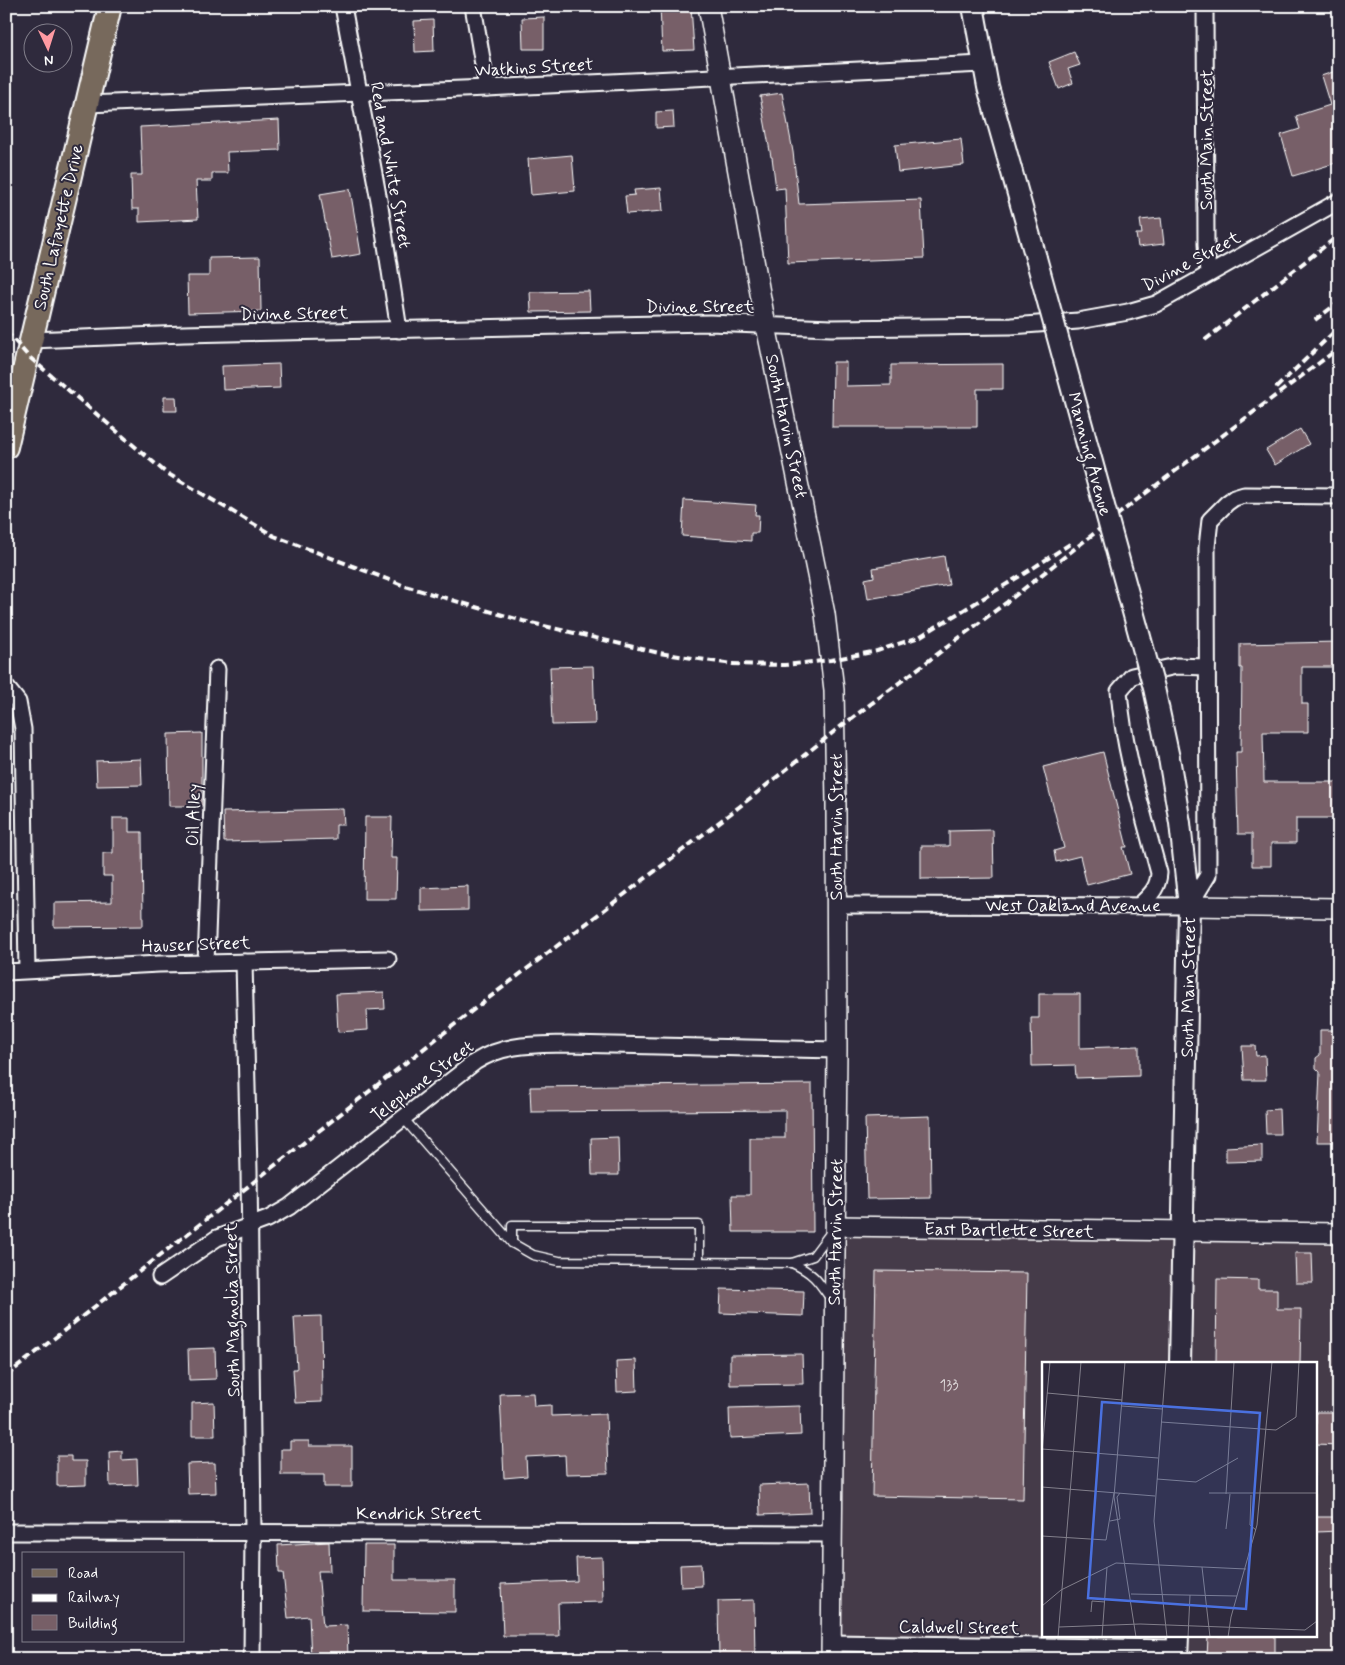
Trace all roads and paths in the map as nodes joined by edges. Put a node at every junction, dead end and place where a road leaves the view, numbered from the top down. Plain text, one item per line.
1 (110, 6) edge
2 (343, 6) edge
3 (472, 6) edge
4 (708, 6) edge
5 (972, 6) edge
6 (1205, 6) edge
7 (983, 64) junction
8 (721, 77) junction
9 (486, 88) junction
10 (359, 93) junction
11 (87, 104) junction
12 (1339, 200) edge
13 (1208, 274) junction
14 (766, 326) junction
15 (399, 330) junction
16 (31, 340) junction
17 (6, 447) edge
18 (1339, 496) edge
19 (1207, 667) junction
20 (217, 669) dead end
21 (6, 687) edge
22 (837, 905) junction
23 (1140, 905) junction
24 (1189, 906) junction
25 (1339, 908) edge
26 (388, 959) dead end
27 (244, 962) junction
28 (206, 963) junction
29 (27, 970) junction
30 (6, 972) edge
31 (836, 1050) junction
32 (404, 1118) junction
33 (249, 1226) junction
34 (836, 1226) junction
35 (1182, 1232) junction
36 (1339, 1233) edge
37 (512, 1243) junction
38 (699, 1262) junction
39 (792, 1263) junction
40 (160, 1276) dead end
41 (835, 1304) junction
42 (1180, 1362) edge
43 (253, 1531) junction
44 (6, 1532) edge
45 (832, 1534) junction
46 (1177, 1648) edge
47 (831, 1651) edge
48 (252, 1659) edge

1 - 11 main road, South Lafayette Drive
2 - 10 street, Red and White Street
3 - 9 street
4 - 8 street, South Harvin Street
5 - 7 main road, Manning Avenue
6 - 13 street, South Main Street
7 - 8 street, Watkins Street
7 - 24 main road, Manning Avenue, bridge
8 - 9 street, Watkins Street
8 - 14 street, South Harvin Street
9 - 10 street, Watkins Street
10 - 11 street, Watkins Street
10 - 15 street, Red and White Street
11 - 16 main road, South Lafayette Drive
12 - 13 street, Divine Street
13 - 14 street, Divine Street
14 - 15 street, Divine Street
14 - 22 street, South Harvin Street
15 - 16 street, Divine Street
16 - 17 main road, South Lafayette Drive
18 - 19 street, South Main Street
19 - 23 street
19 - 24 street, South Main Street
20 - 28 street, Oil Alley
21 - 29 street
22 - 23 street, West Oakland Avenue
22 - 31 street, South Harvin Street
23 - 24 street, West Oakland Avenue
24 - 25 street, West Oakland Avenue
24 - 35 main road, South Main Street
26 - 27 street, Hauser Street
27 - 28 street, Hauser Street
27 - 33 street, South Magnolia Street
28 - 29 street, Hauser Street
29 - 30 street, Hauser Street
31 - 32 street, Telephone Street
31 - 34 street, South Harvin Street
32 - 33 street, Telephone Street
32 - 37 lane
33 - 40 street, Telephone Street
33 - 43 street, South Magnolia Street
34 - 35 street, East Bartlette Street
34 - 39 lane
34 - 41 street, South Harvin Street
35 - 36 street, East Bartlette Street
35 - 42 main road, South Main Street
37 - 38 lane
37 - 38 lane
38 - 39 lane
39 - 41 lane
41 - 45 street, South Harvin Street
43 - 44 street, Kendrick Street
43 - 45 street, Kendrick Street
43 - 48 street, South Magnolia Street
45 - 47 street, South Harvin Street
46 - 47 street, Caldwell Street

